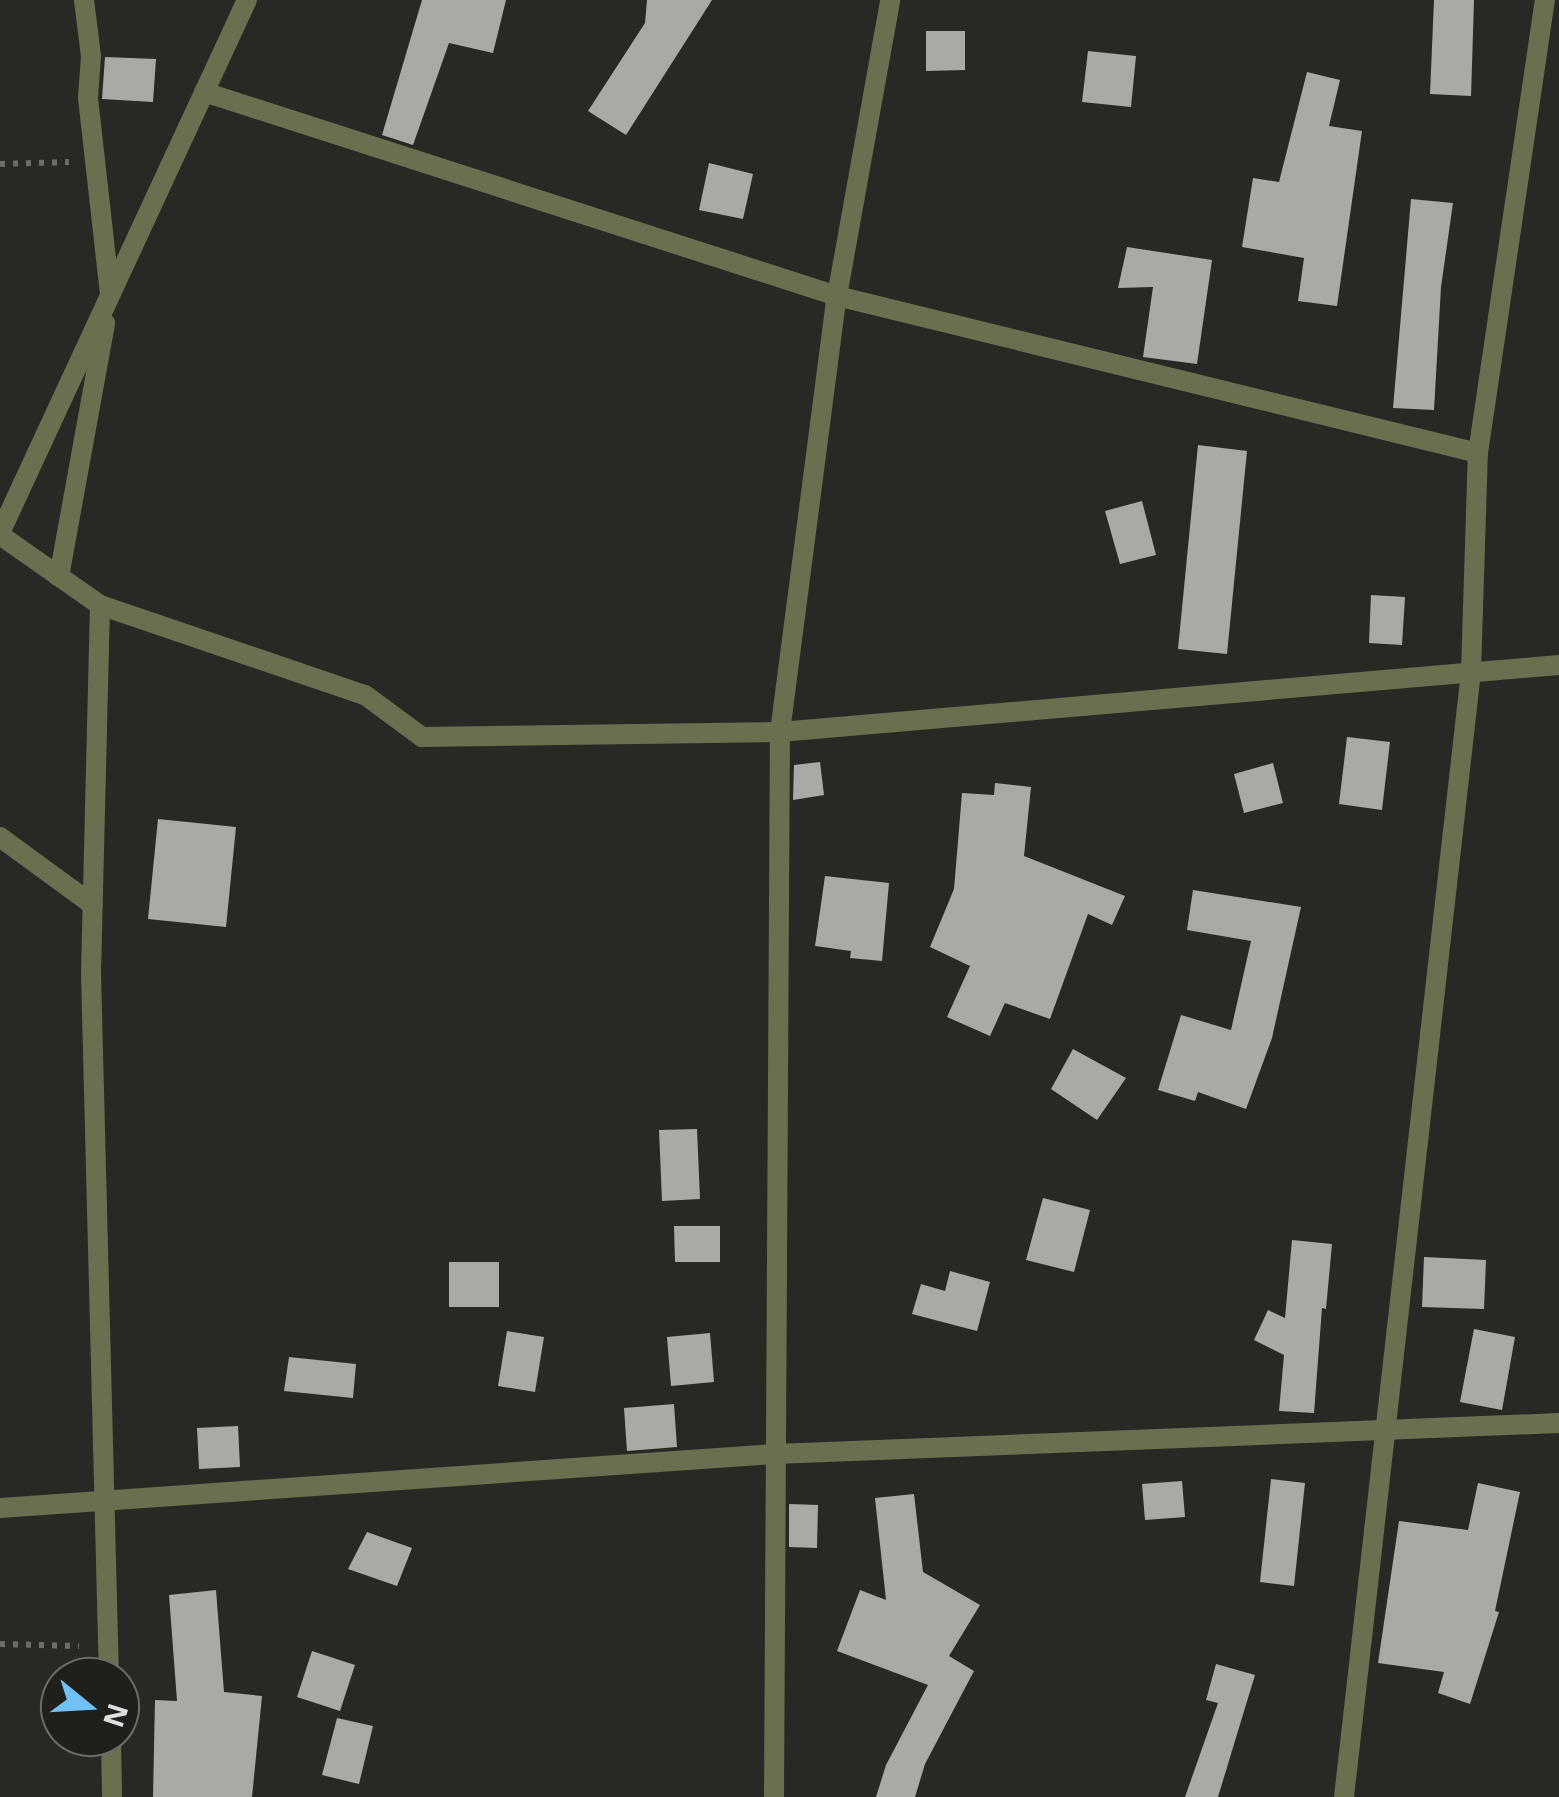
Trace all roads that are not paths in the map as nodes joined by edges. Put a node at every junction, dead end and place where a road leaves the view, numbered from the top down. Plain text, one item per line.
1 (84, 0) edge
2 (247, 0) edge
3 (890, 0) edge
4 (1545, 0) edge
5 (204, 92) junction
6 (110, 294) junction
7 (837, 296) junction
8 (1478, 452) junction
9 (0, 534) edge
10 (59, 576) junction
11 (100, 606) junction
12 (1559, 665) edge
13 (1471, 672) junction
14 (780, 732) junction
15 (0, 836) edge
16 (93, 905) junction
17 (1559, 1423) edge
18 (1384, 1430) junction
19 (776, 1454) junction
20 (106, 1500) junction
21 (0, 1508) edge
22 (109, 1657) edge
23 (111, 1757) edge
24 (112, 1797) edge
25 (774, 1797) edge
26 (1344, 1797) edge

1 - 6 street
2 - 5 street
3 - 7 street
4 - 8 street
5 - 6 street
5 - 7 street
6 - 9 street
6 - 10 street
7 - 8 street
7 - 14 street
8 - 13 street
9 - 10 street
10 - 11 street
11 - 14 street
11 - 16 street
12 - 13 street
13 - 14 street
13 - 18 street
14 - 19 street
15 - 16 street
16 - 20 street
17 - 18 street
18 - 19 street
18 - 26 street
19 - 20 street
19 - 25 street
20 - 21 street
20 - 22 street
23 - 24 street

